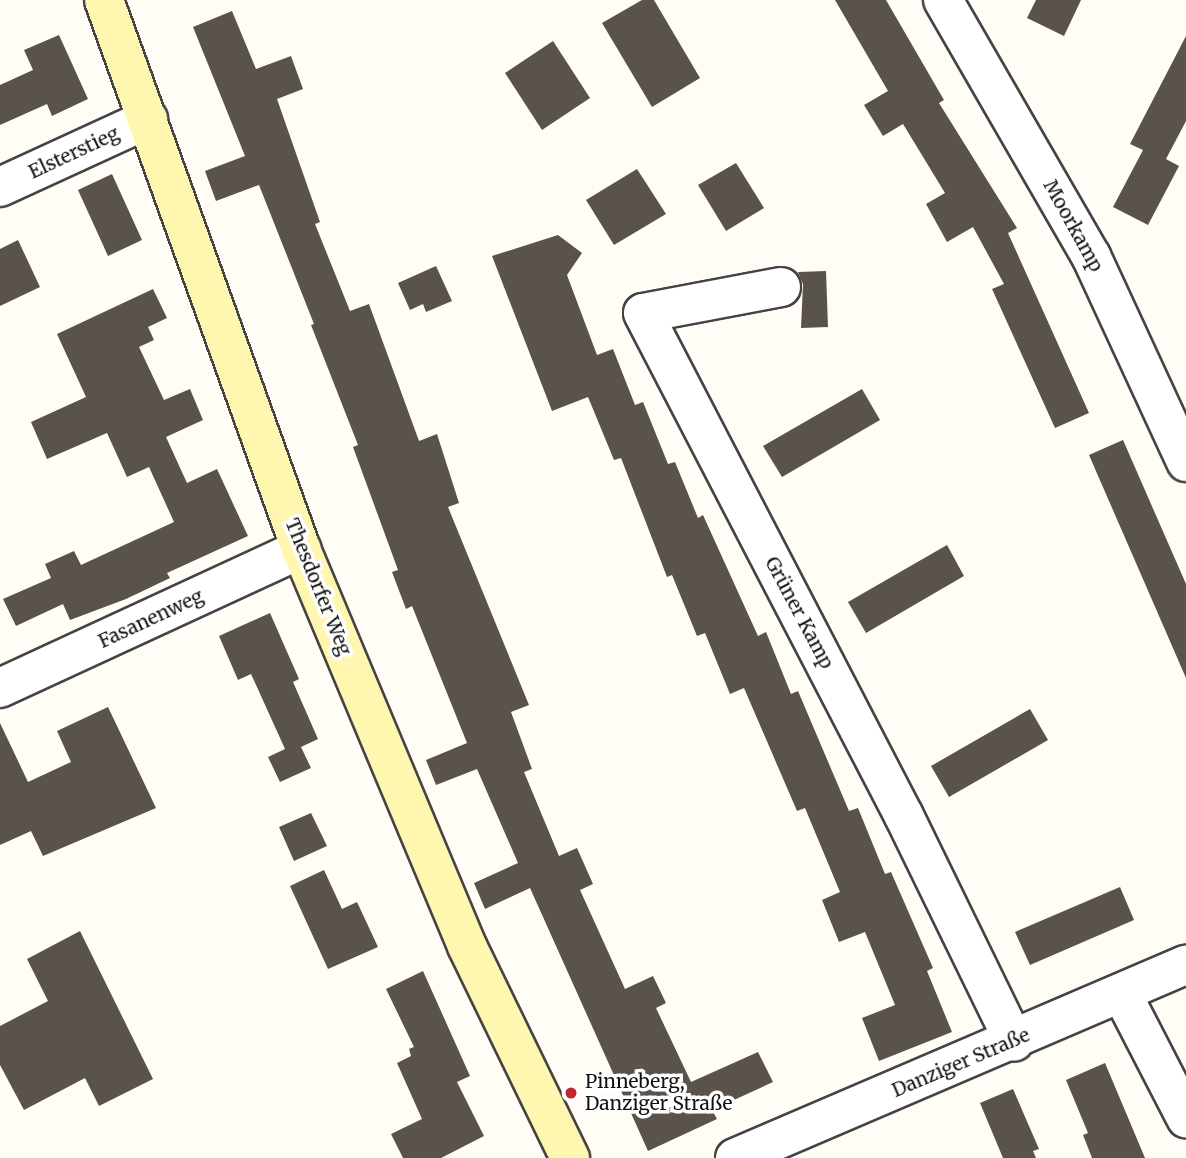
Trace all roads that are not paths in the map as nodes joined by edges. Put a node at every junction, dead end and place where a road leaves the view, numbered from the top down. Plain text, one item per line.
1 (104, 0) edge
2 (943, 0) edge
3 (148, 119) junction
4 (0, 187) edge
5 (781, 287) dead end
6 (1186, 462) edge
7 (301, 549) junction
8 (0, 688) edge
9 (1186, 964) edge
10 (1122, 994) junction
11 (1014, 1042) junction
12 (1186, 1118) edge
13 (570, 1158) edge
14 (735, 1158) edge

1 - 3 street, Thesdorfer Weg
2 - 6 street, Moorkamp
3 - 4 street, Elsterstieg
3 - 7 street, Thesdorfer Weg
5 - 11 street, Grüner Kamp
7 - 8 street, Fasanenweg
7 - 13 street, Thesdorfer Weg
9 - 10 street, Danziger Straße
10 - 11 street, Danziger Straße
10 - 12 street
11 - 14 street, Danziger Straße

